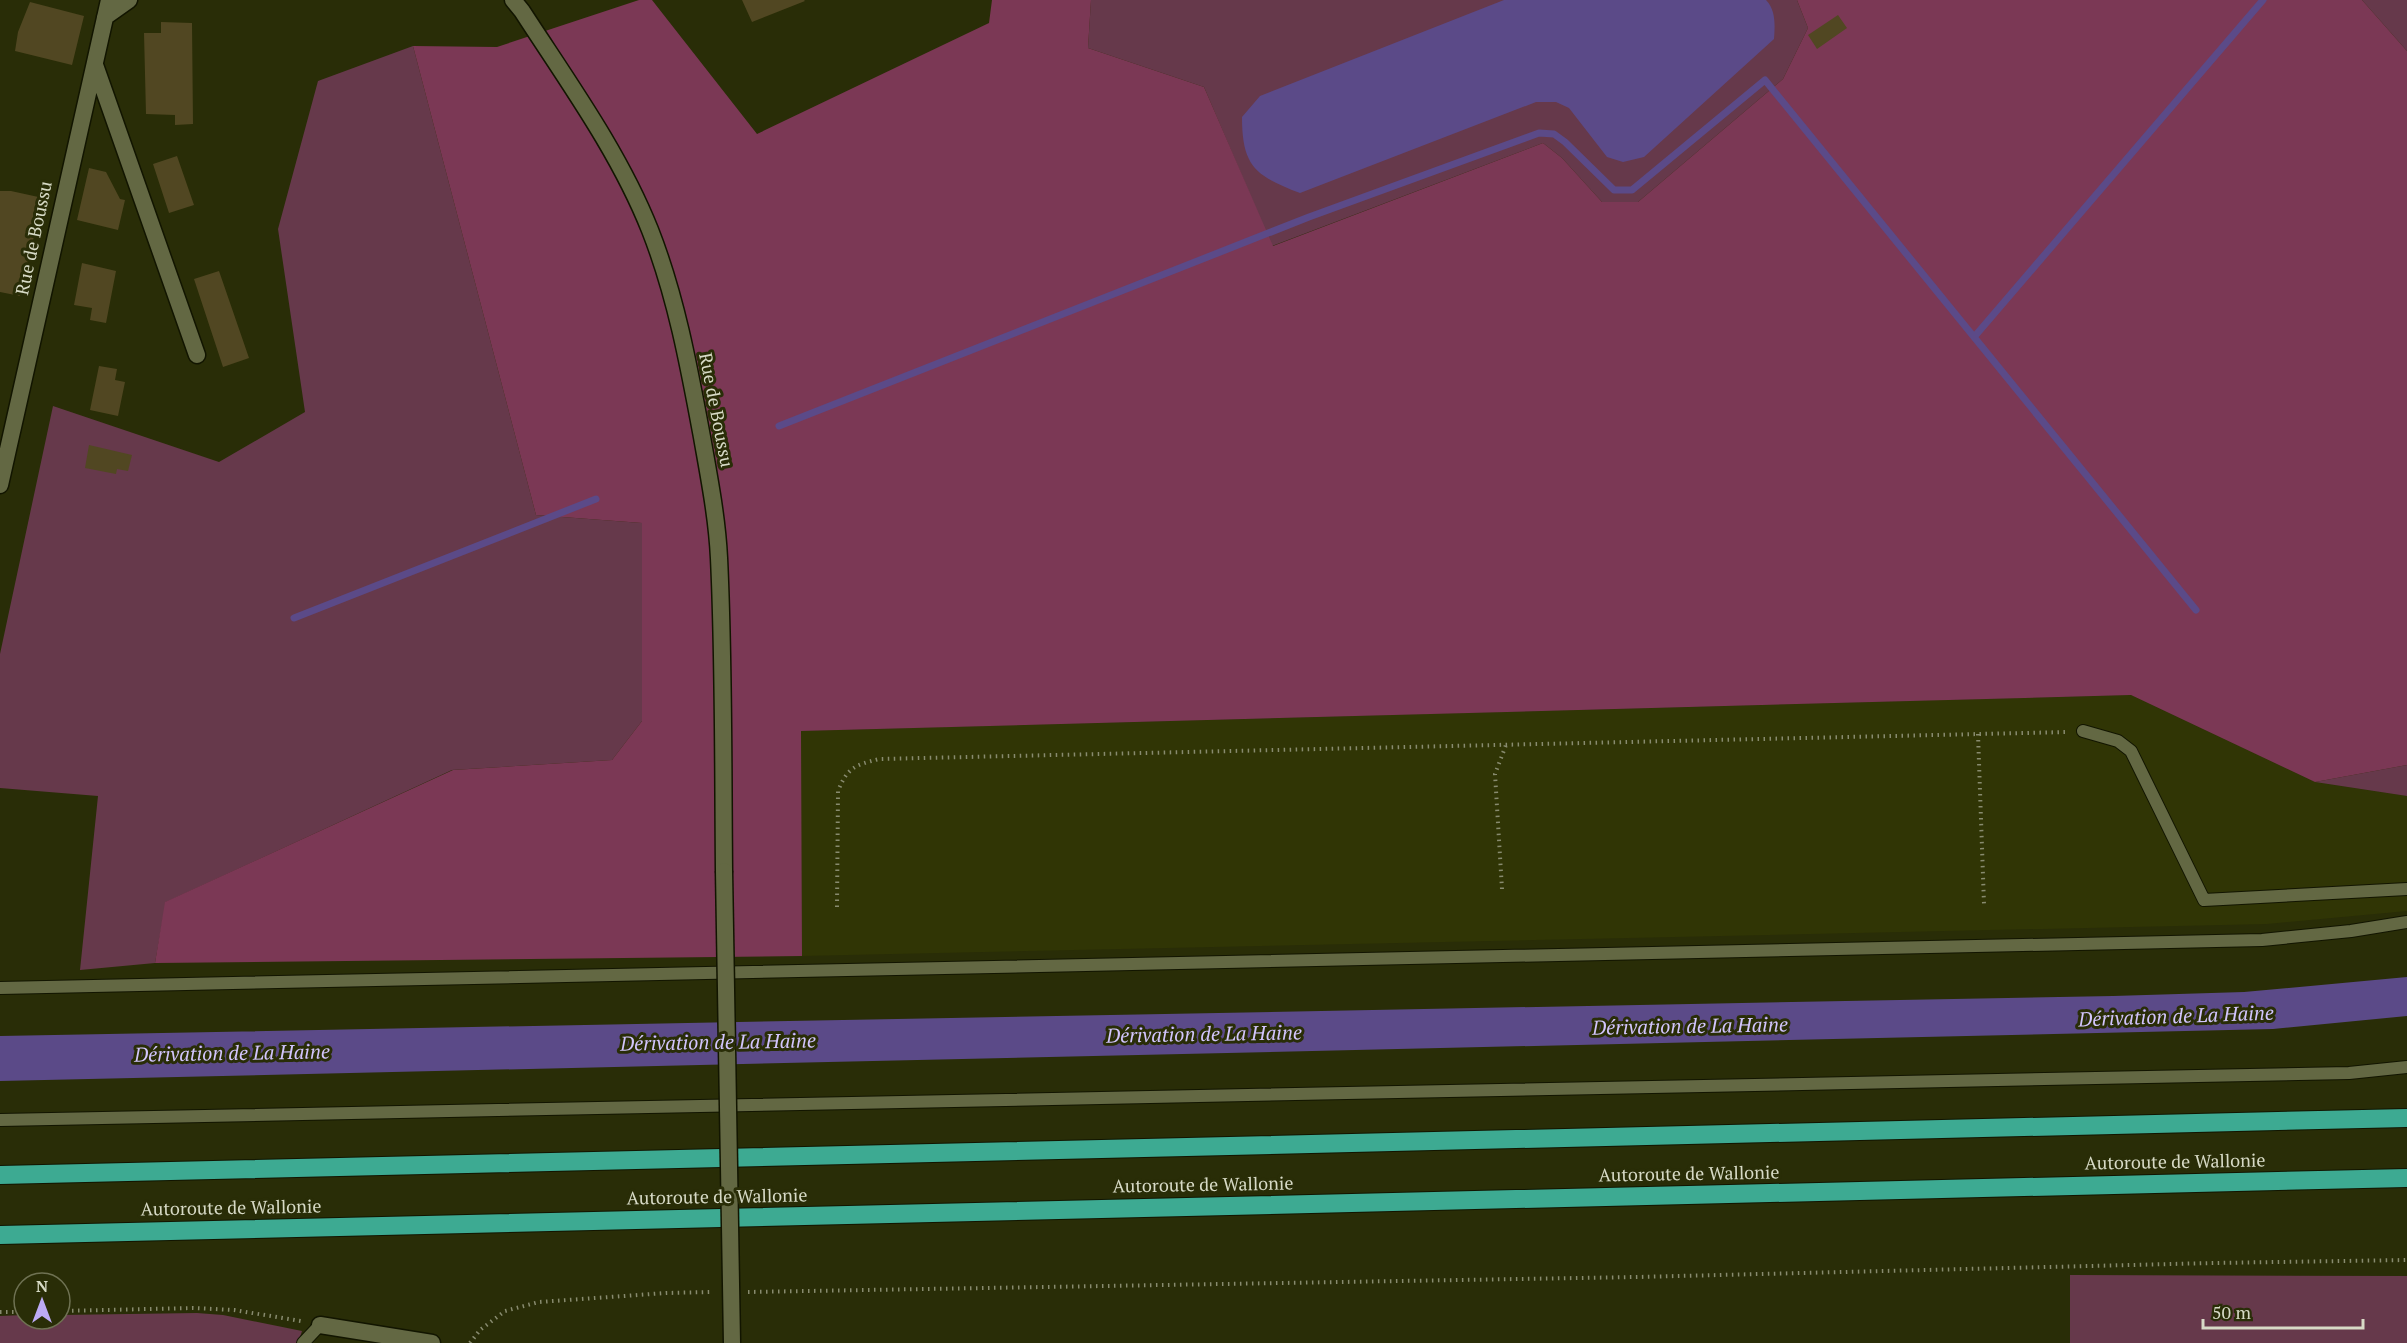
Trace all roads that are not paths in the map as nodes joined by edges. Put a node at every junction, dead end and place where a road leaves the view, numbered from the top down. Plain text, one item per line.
1 (109, 0) edge
2 (129, 0) edge
3 (513, 0) edge
4 (105, 17) junction
5 (95, 63) junction
6 (197, 356) dead end
7 (0, 485) edge
8 (2083, 731) road end
9 (2407, 889) edge
10 (2407, 922) edge
11 (0, 988) edge
12 (2407, 1067) edge
13 (2407, 1118) edge
14 (0, 1120) edge
15 (0, 1175) edge
16 (2407, 1178) edge
17 (0, 1235) edge
18 (320, 1325) joint
19 (303, 1343) edge
20 (432, 1343) edge
21 (732, 1343) edge

1 - 4 street, Rue de Boussu
2 - 4 street
3 - 21 street, Rue de Boussu, bridge
4 - 5 street, Rue de Boussu
5 - 6 street
5 - 7 street, Rue de Boussu
8 - 9 lane
10 - 11 lane
12 - 14 lane
13 - 15 highway
16 - 17 highway, Autoroute de Wallonie
18 - 19 lane
18 - 20 street

